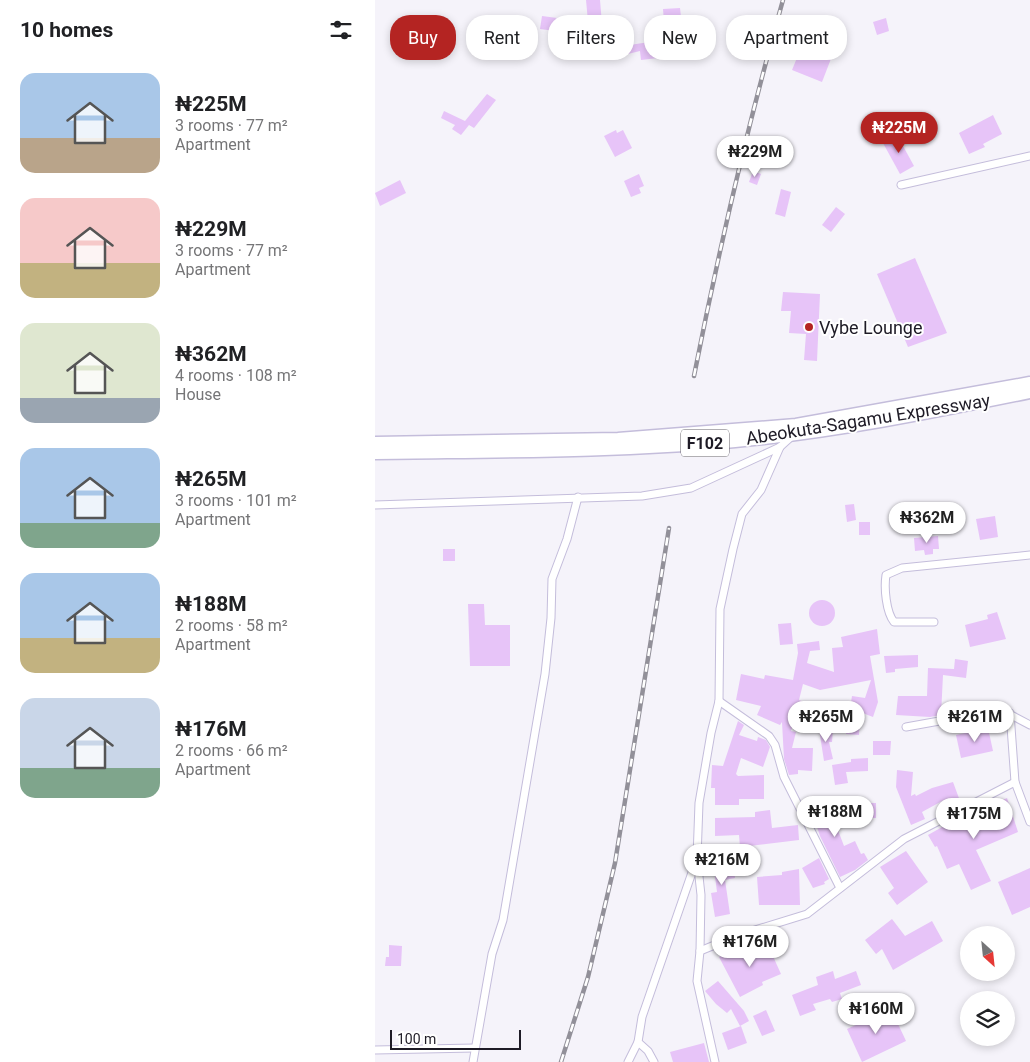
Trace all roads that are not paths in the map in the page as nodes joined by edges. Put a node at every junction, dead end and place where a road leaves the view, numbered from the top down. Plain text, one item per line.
1 (1030, 156) edge
2 (901, 185) dead end
3 (1030, 383) edge
4 (1030, 392) edge
5 (795, 430) junction
6 (375, 443) edge
7 (780, 447) junction
8 (375, 453) edge
9 (578, 497) junction
10 (375, 505) edge
11 (1030, 556) edge
12 (934, 622) dead end
13 (719, 701) junction
14 (1010, 713) junction
15 (1030, 725) edge
16 (905, 727) dead end
17 (1015, 782) junction
18 (1030, 822) edge
19 (697, 858) junction
20 (840, 888) junction
21 (700, 951) junction
22 (638, 1042) junction
23 (474, 1048) junction
24 (375, 1050) edge
25 (473, 1062) edge
26 (628, 1062) edge
27 (654, 1062) edge
28 (715, 1062) edge

1 - 2 street
3 - 5 highway, Abeokuta-Sagamu Expressway / F102
4 - 5 highway, Abeokuta-Sagamu Expressway / F102
5 - 6 highway, Abeokuta-Sagamu Expressway / F102
5 - 7 street
5 - 8 highway, Abeokuta-Sagamu Expressway / F102
7 - 9 street
7 - 13 street
9 - 10 street
9 - 23 street
11 - 12 street
13 - 19 street
13 - 20 street
14 - 15 street
14 - 16 street
14 - 17 street
17 - 18 street
17 - 20 street
19 - 21 street
19 - 22 street
20 - 21 street
21 - 28 street
22 - 26 street
22 - 27 street
23 - 24 street
23 - 25 street

